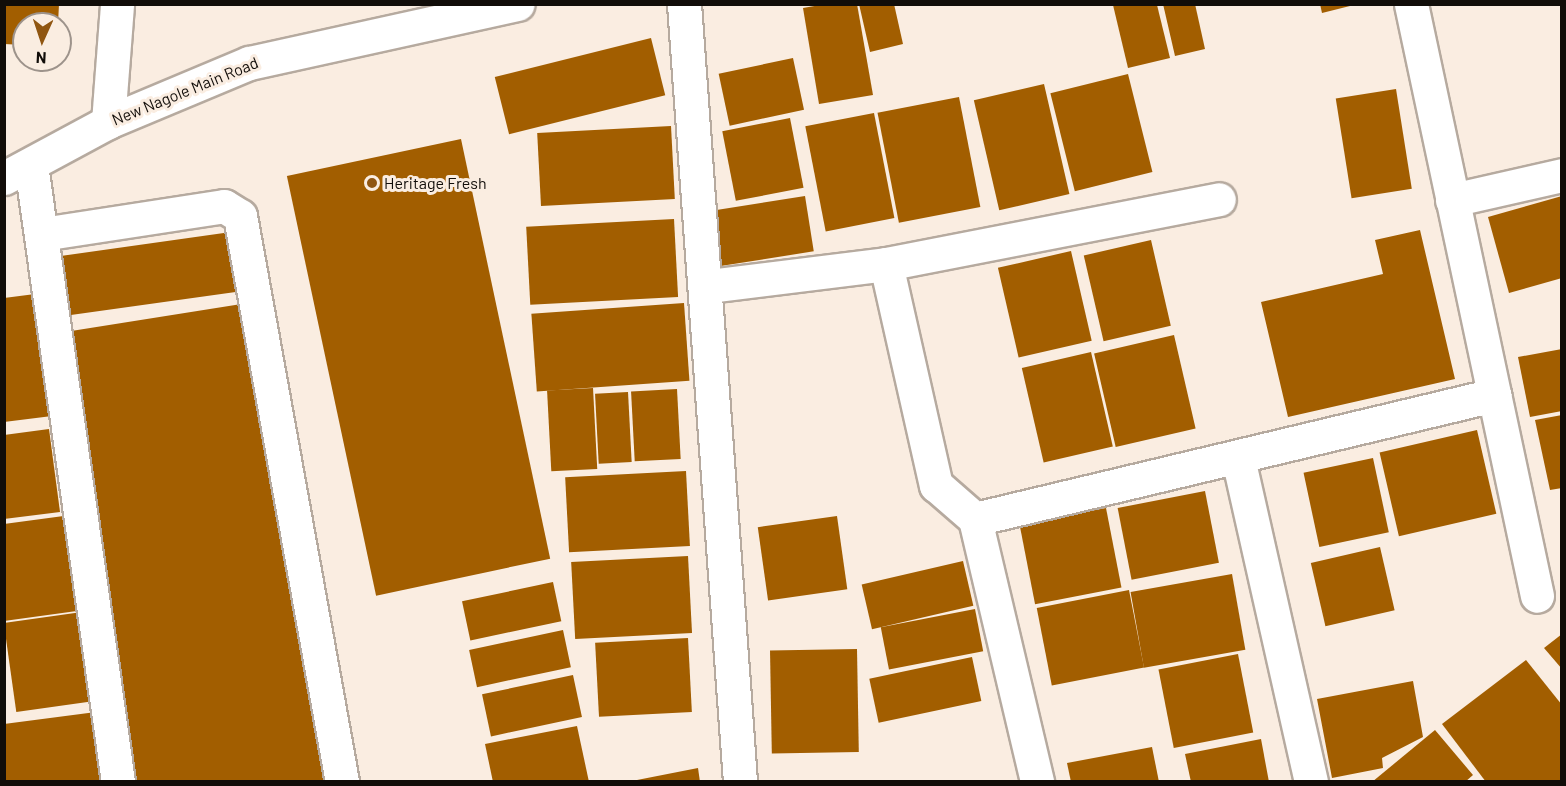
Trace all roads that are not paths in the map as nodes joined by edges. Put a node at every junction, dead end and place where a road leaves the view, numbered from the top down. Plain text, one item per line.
1 (117, 4) edge
2 (684, 4) edge
3 (1411, 4) edge
4 (498, 6) edge
5 (108, 122) junction
6 (18, 171) edge
7 (1562, 175) edge
8 (1219, 200) dead end
9 (1452, 200) junction
10 (42, 234) junction
11 (886, 264) junction
12 (708, 286) junction
13 (1494, 395) junction
14 (1238, 458) junction
15 (975, 519) junction
16 (1537, 596) dead end
17 (118, 782) edge
18 (342, 782) edge
19 (740, 782) edge
20 (1037, 782) edge
21 (1311, 782) edge

1 - 5 street
2 - 12 street
3 - 9 street
4 - 5 street, New Nagole Main Road
5 - 6 street, New Nagole Main Road
6 - 10 street
7 - 9 street
8 - 11 street
9 - 13 street
10 - 17 street
10 - 18 street
11 - 12 street
11 - 15 street
12 - 19 street
13 - 14 street
13 - 16 street
14 - 15 street
14 - 21 street
15 - 20 street

